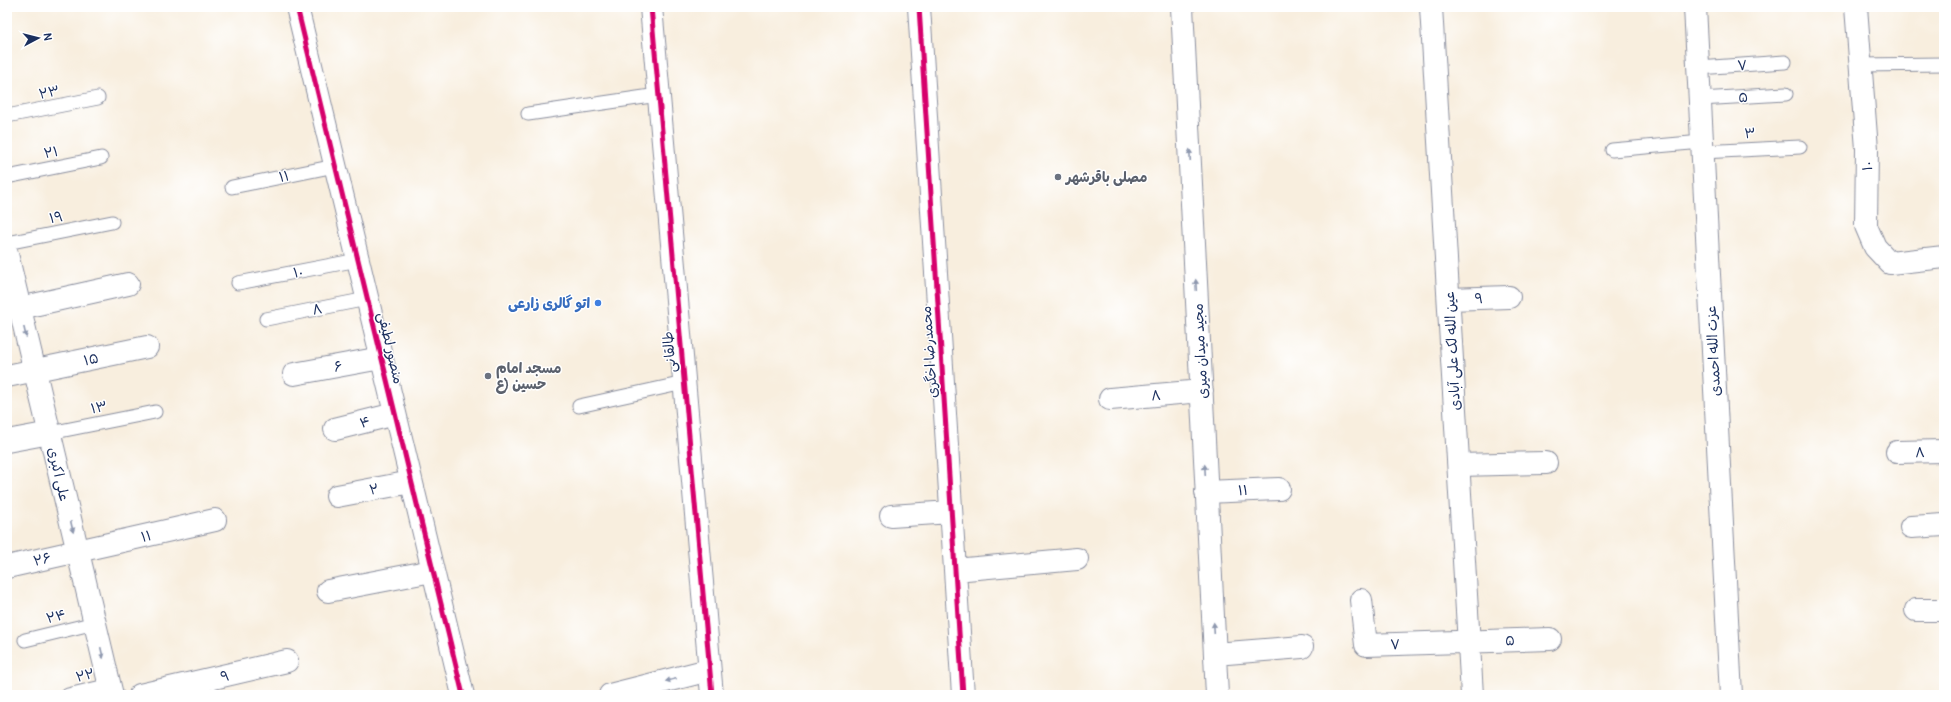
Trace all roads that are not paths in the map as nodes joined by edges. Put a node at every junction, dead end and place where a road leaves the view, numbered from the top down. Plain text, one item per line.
1 (297, 7) edge
2 (651, 7) edge
3 (919, 7) edge
4 (1182, 7) edge
5 (1431, 7) edge
6 (1695, 7) edge
7 (1856, 7) edge
8 (1785, 62) dead end
9 (1944, 64) edge
10 (1860, 65) junction
11 (1698, 68) junction
12 (1786, 94) dead end
13 (658, 95) junction
14 (98, 98) dead end
15 (1700, 99) junction
16 (528, 114) dead end
17 (7, 116) edge
18 (1702, 147) junction
19 (1800, 147) dead end
20 (1612, 150) dead end
21 (102, 158) dead end
22 (335, 166) junction
23 (7, 177) edge
24 (232, 187) dead end
25 (112, 222) dead end
26 (7, 243) edge
27 (7, 254) edge
28 (1944, 258) edge
29 (358, 260) junction
30 (238, 283) dead end
31 (128, 284) dead end
32 (1509, 297) dead end
33 (367, 299) junction
34 (1449, 299) junction
35 (13, 310) edge
36 (266, 319) dead end
37 (147, 347) dead end
38 (381, 358) junction
39 (34, 371) junction
40 (294, 374) dead end
41 (7, 376) edge
42 (684, 383) junction
43 (1202, 391) junction
44 (1110, 399) dead end
45 (579, 406) dead end
46 (155, 412) dead end
47 (395, 414) junction
48 (335, 429) dead end
49 (50, 433) junction
50 (7, 440) edge
51 (1944, 451) edge
52 (1897, 452) dead end
53 (1546, 463) dead end
54 (1459, 466) junction
55 (411, 482) junction
56 (1279, 489) dead end
57 (1206, 492) junction
58 (337, 496) dead end
59 (951, 512) junction
60 (891, 516) dead end
61 (215, 520) dead end
62 (1944, 525) edge
63 (1911, 527) dead end
64 (78, 552) junction
65 (1077, 559) dead end
66 (7, 567) edge
67 (955, 570) junction
68 (432, 571) junction
69 (328, 591) dead end
70 (1361, 600) dead end
71 (1916, 610) dead end
72 (1944, 610) edge
73 (95, 623) junction
74 (1550, 639) dead end
75 (25, 640) dead end
76 (1469, 642) junction
77 (1302, 647) dead end
78 (1215, 654) junction
79 (287, 661) dead end
80 (709, 670) junction
81 (111, 690) edge
82 (68, 695) edge
83 (140, 695) edge
84 (462, 695) edge
85 (610, 695) edge
86 (712, 695) edge
87 (963, 695) edge
88 (1217, 695) edge
89 (1472, 695) edge
90 (1732, 695) edge

1 - 22 street, منصور لطیفی
2 - 13 street, طالقانی
3 - 59 street, محمدرضا اخگری
43 -> 4 street, مجید میدان میری
5 - 34 street, عین الله لک علی آبادی
6 - 11 street, عزت الله احمدی
7 - 10 street, ۱۰
8 - 11 lane, ۷
9 - 10 lane
10 - 28 street, ۱۰
11 - 15 street, عزت الله احمدی
12 - 15 lane, ۵
13 - 16 lane
13 - 42 street, طالقانی
14 - 17 lane, ۲۳
15 - 18 street, عزت الله احمدی
18 - 19 lane, ۳
18 - 20 lane, ۳
18 - 90 street, عزت الله احمدی
21 - 23 lane, ۲۱
22 - 24 lane, ۱۱
22 - 29 street, منصور لطیفی
25 - 26 lane, ۱۹
27 - 35 street, علی اکبری
29 - 30 lane, ۱۰
29 - 33 street, منصور لطیفی
31 - 35 street
32 - 34 street, ۹
33 - 36 lane, ۸
33 - 38 street, منصور لطیفی
34 - 54 street, عین الله لک علی آبادی
35 -> 39 street, علی اکبری
37 - 39 street, ۱۵
38 - 40 street, ۶
38 - 47 street, منصور لطیفی
39 - 41 street, ۱۵
39 - 49 street, علی اکبری
42 - 45 lane
42 - 80 street, طالقانی
43 - 44 street, ۸
57 -> 43 street, مجید میدان میری
46 - 49 lane, ۱۳
47 - 48 street, ۴
47 - 55 street, منصور لطیفی
49 - 50 street
49 -> 64 street, علی اکبری
51 - 52 street, ۸
53 - 54 street
54 - 76 street, عین الله لک علی آبادی
55 - 58 street, ۲
55 - 68 street, منصور لطیفی
56 - 57 street, ۱۱
78 -> 57 street, مجید میدان میری
59 - 60 street
59 - 67 street, محمدرضا اخگری
61 - 64 street, ۱۱
62 - 63 street
64 - 66 street, ۲۶
64 - 73 street, علی اکبری
65 - 67 street
67 - 87 street, محمدرضا اخگری
68 - 69 street
68 - 84 street, منصور لطیفی
70 - 76 street, ۷
71 - 72 street
73 - 75 lane, ۲۴
73 -> 81 street, علی اکبری
74 - 76 street, ۵
76 - 89 street, عین الله لک علی آبادی
77 - 78 street
78 - 88 street, مجید میدان میری
79 - 83 street, ۹
80 -> 85 street
80 - 86 street, طالقانی
81 - 82 lane, ۲۲

